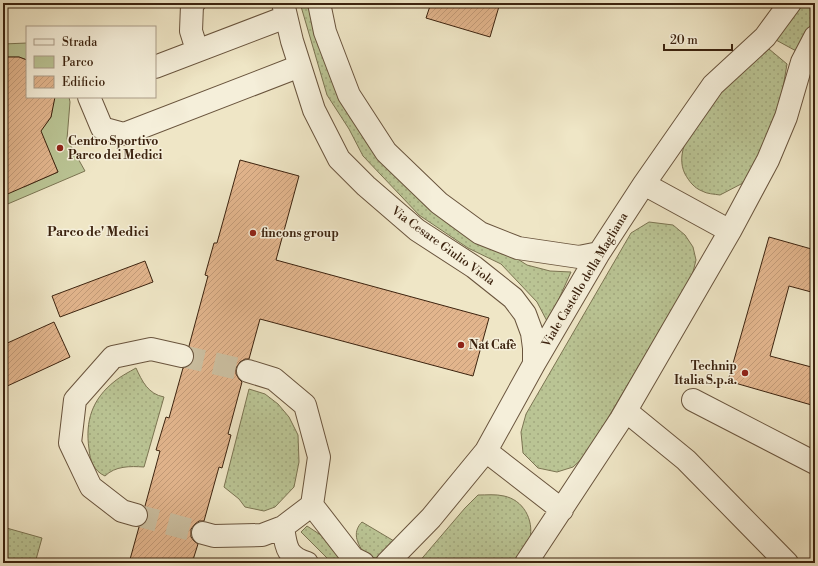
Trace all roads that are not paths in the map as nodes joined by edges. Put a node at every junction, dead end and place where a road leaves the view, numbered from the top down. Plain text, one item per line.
1 (194, 3) edge
2 (319, 3) edge
3 (790, 3) edge
4 (284, 10) edge
5 (815, 37) edge
6 (197, 50) junction
7 (300, 66) junction
8 (156, 67) edge
9 (89, 98) edge
10 (644, 184) junction
11 (730, 231) junction
12 (600, 253) junction
13 (182, 356) tunnel mouth
14 (534, 364) junction
15 (248, 372) tunnel mouth
16 (693, 400) dead end
17 (626, 411) junction
18 (486, 451) junction
19 (815, 463) edge
20 (312, 505) junction
21 (562, 510) junction
22 (136, 515) tunnel mouth
23 (283, 527) junction
24 (203, 533) tunnel mouth
25 (307, 563) edge
26 (362, 563) edge
27 (387, 563) edge
28 (526, 563) edge
29 (787, 563) edge

1 - 6 street
2 - 12 street
3 - 10 street, Viale Castello della Magliana
4 - 6 street
4 - 7 street, Via Cesare Giulio Viola
5 - 11 street
6 - 8 street
7 - 9 street
7 - 14 street, Via Cesare Giulio Viola
10 - 11 street
10 - 12 street, Viale Castello della Magliana
11 - 17 street
12 - 14 street, Viale Castello della Magliana
13 - 22 street
14 - 18 street, Viale Castello della Magliana
15 - 20 street
16 - 19 street
17 - 21 street
17 - 29 street
18 - 21 street
18 - 27 street, Viale Castello della Magliana
20 - 23 street
20 - 26 street
21 - 28 street
23 - 24 street
23 - 25 street

